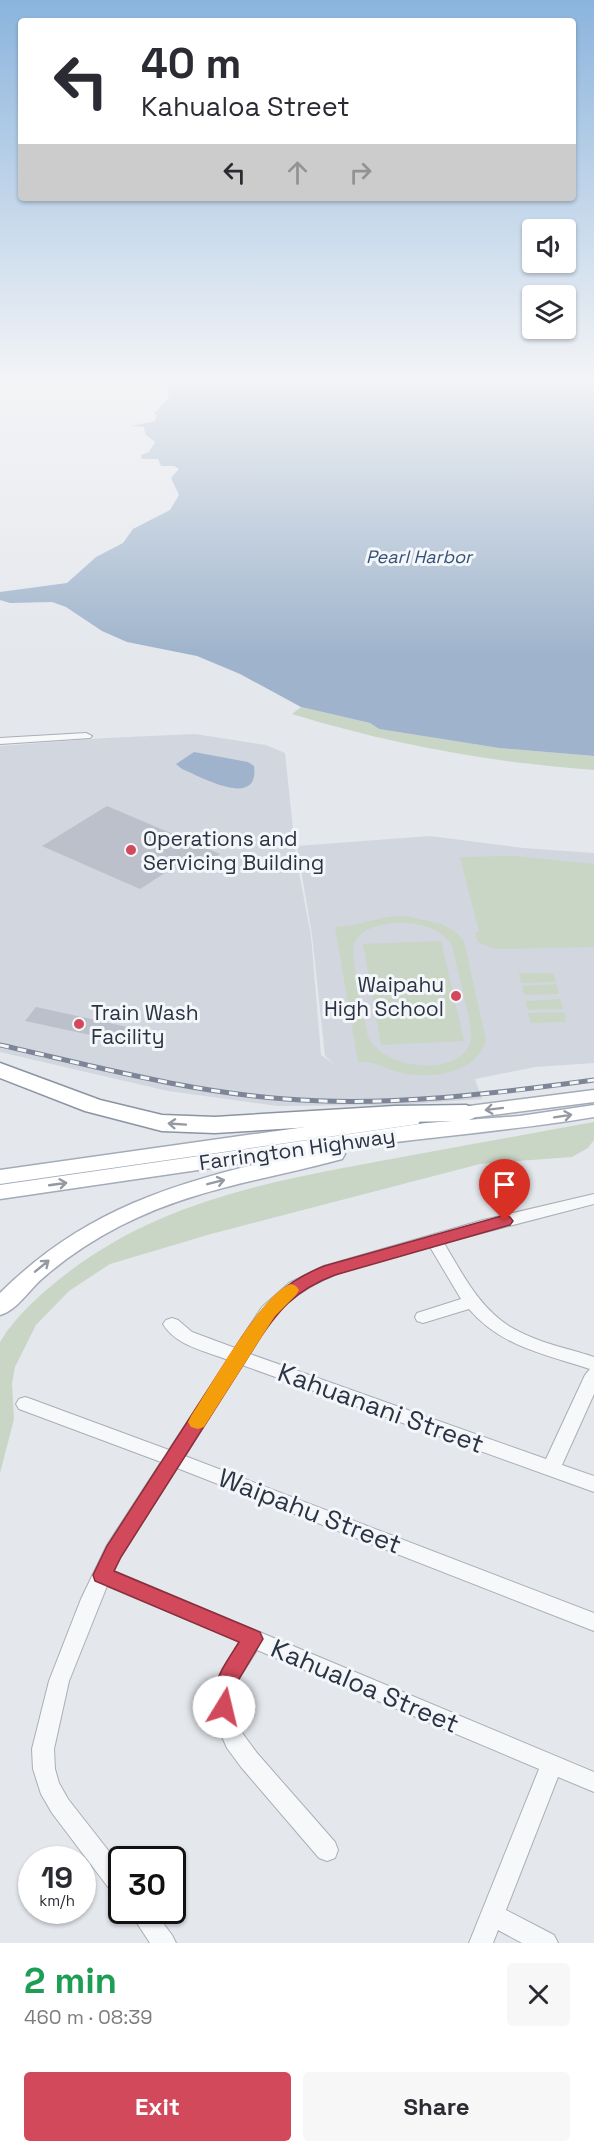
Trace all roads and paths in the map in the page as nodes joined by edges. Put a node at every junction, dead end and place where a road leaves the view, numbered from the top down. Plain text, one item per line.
1 (86, 736) dead end
2 (0, 741) edge
3 (0, 1070) edge
4 (594, 1096) edge
5 (594, 1111) edge
6 (466, 1113) junction
7 (520, 1123) junction
8 (0, 1177) edge
9 (0, 1192) edge
10 (594, 1199) edge
11 (434, 1240) junction
12 (473, 1301) junction
13 (0, 1306) edge
14 (423, 1317) dead end
15 (172, 1324) dead end
16 (239, 1357) junction
17 (594, 1364) edge
18 (594, 1375) edge
19 (25, 1404) dead end
20 (174, 1459) junction
21 (551, 1468) junction
22 (594, 1484) edge
23 (102, 1575) junction
24 (594, 1622) edge
25 (253, 1639) junction
26 (552, 1765) junction
27 (594, 1782) edge
28 (327, 1850) dead end
29 (108, 1869) edge
30 (492, 1915) junction
31 (150, 1924) edge
32 (164, 1943) edge
33 (481, 1943) edge
34 (546, 1943) edge

1 - 2 street
6 -> 3 highway
4 -> 6 main road, Farrington Highway
7 -> 5 main road, Farrington Highway
6 - 8 main road, Farrington Highway
9 -> 7 main road, Farrington Highway
13 -> 7 main road
10 - 11 street
11 - 12 street
11 - 16 street
12 - 14 street
12 - 17 street
15 - 16 street, Kahuanani Street
16 - 20 street
16 - 21 street, Kahuanani Street
18 - 21 street
19 - 20 street, Waipahu Street
20 - 23 street
20 - 24 street, Waipahu Street
21 - 22 street, Kahuanani Street
23 - 25 street, Kahualoa Street
23 - 29 street
25 - 26 street, Kahualoa Street
25 - 28 street
26 - 27 street, Kahualoa Street
26 - 30 street
30 - 33 street
30 - 34 street
31 - 32 street

